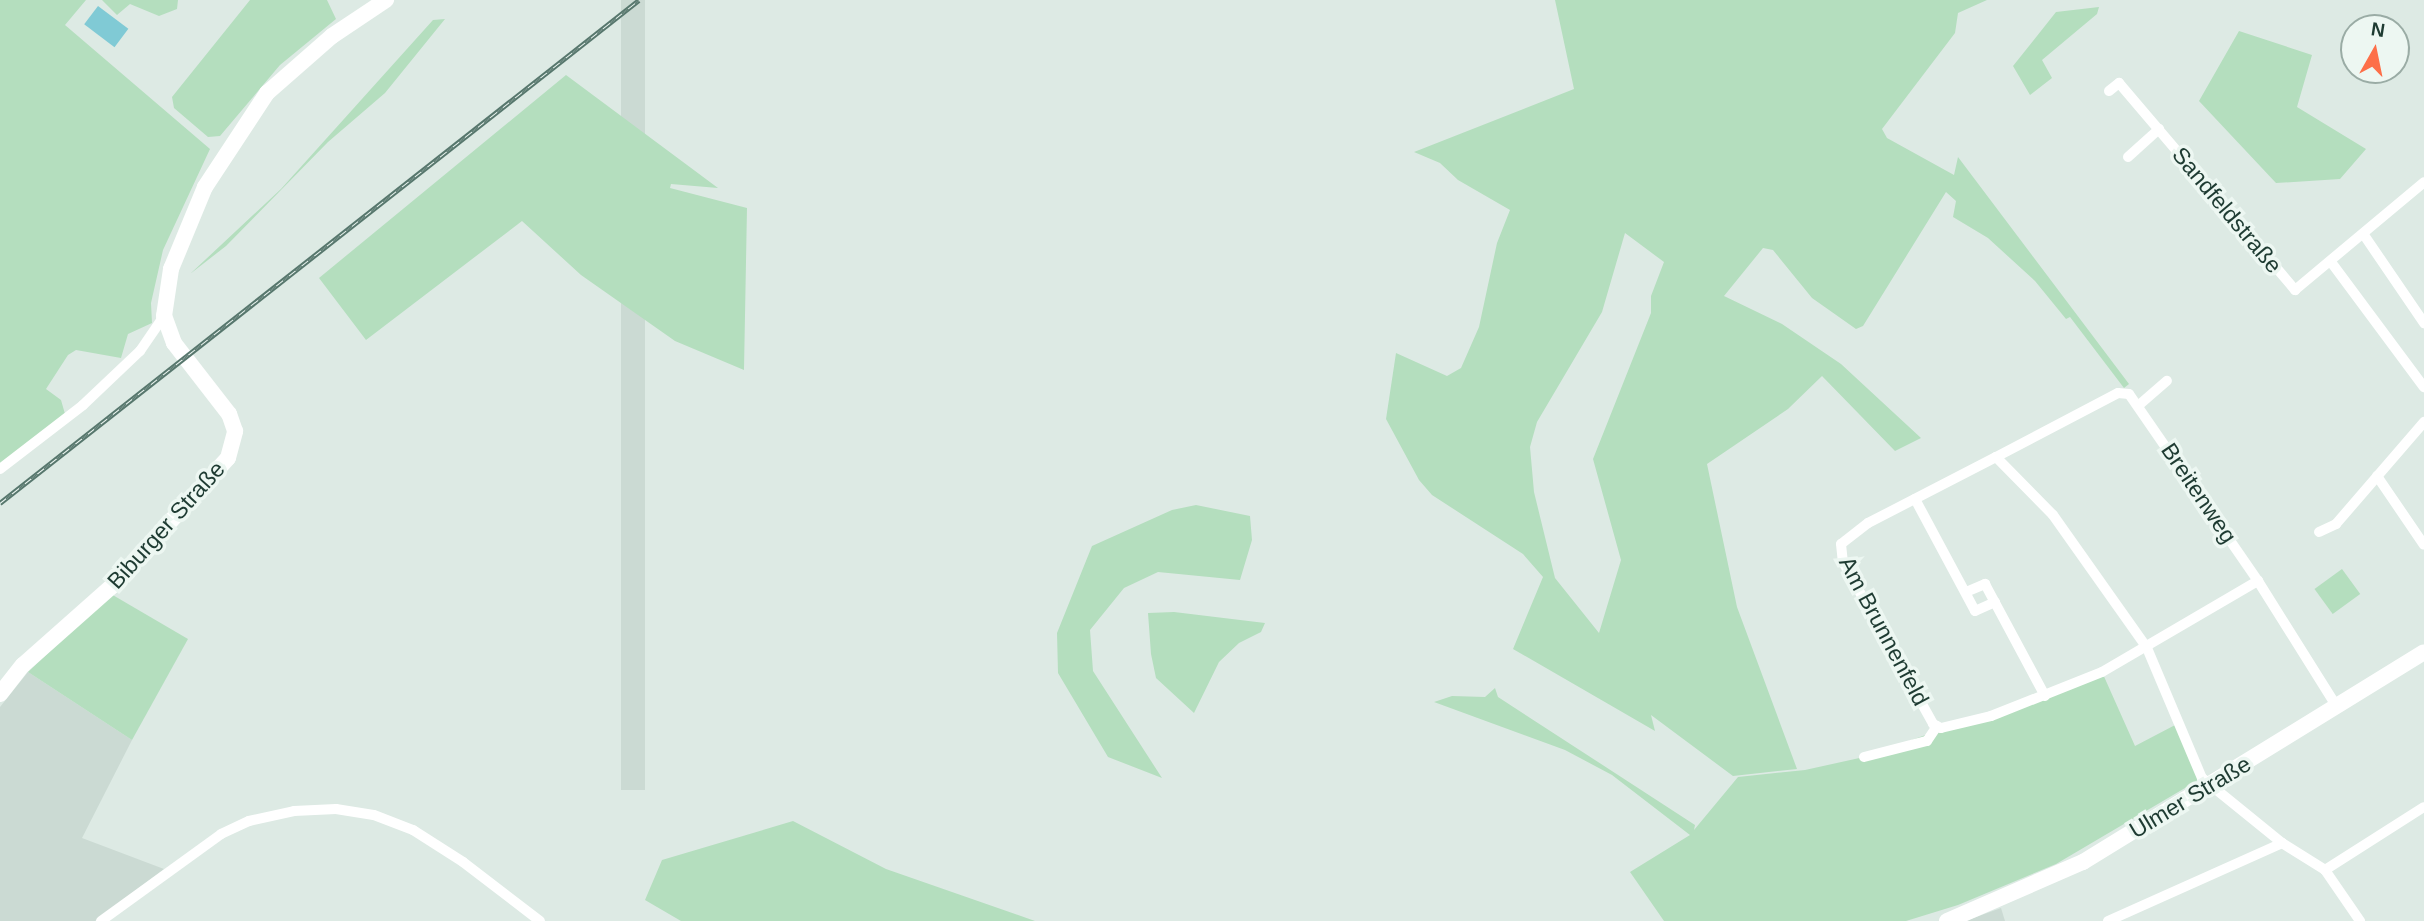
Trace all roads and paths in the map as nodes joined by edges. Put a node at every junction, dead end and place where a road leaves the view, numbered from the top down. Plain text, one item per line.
1 (386, 0) edge
2 (2109, 91) dead end
3 (2159, 128) junction
4 (2128, 157) dead end
5 (2424, 182) edge
6 (2364, 235) junction
7 (2331, 262) junction
8 (164, 316) junction
9 (2424, 323) edge
10 (2167, 381) dead end
11 (2424, 387) edge
12 (2129, 394) joint
13 (2140, 405) junction
14 (2424, 422) edge
15 (1996, 457) junction
16 (0, 469) edge
17 (2377, 476) junction
18 (1915, 499) junction
19 (2319, 532) dead end
20 (2424, 545) edge
21 (2258, 581) junction
22 (1966, 592) junction
23 (1995, 602) junction
24 (2147, 648) junction
25 (2424, 652) edge
26 (0, 694) edge
27 (2045, 696) junction
28 (2337, 707) junction
29 (1937, 726) junction
30 (1864, 757) dead end
31 (2212, 784) junction
32 (2424, 807) edge
33 (2282, 843) junction
34 (2325, 870) junction
35 (101, 921) edge
36 (540, 921) edge
37 (1947, 921) edge
38 (2108, 921) edge
39 (2360, 921) edge

1 - 8 street
2 - 3 street, Sandfeldstraße
3 - 4 street, Sandfeldstraße
3 - 7 street, Sandfeldstraße
5 - 6 street
6 - 7 street
6 - 9 street
7 - 11 street
8 - 16 street
8 - 26 street, Biburger Straße
10 - 13 street
12 - 13 street, Breitenweg
12 - 15 street, Am Brunnenfeld
13 - 21 street, Breitenweg
14 - 17 street
15 - 18 street, Am Brunnenfeld
15 - 24 street
17 - 19 street
17 - 20 street
18 - 22 street
18 - 29 street, Am Brunnenfeld
21 - 24 street
21 - 28 street, Breitenweg
22 - 23 street
22 - 23 street
23 - 27 street
24 - 27 street, Am Brunnenfeld
24 - 31 street
25 - 28 street, Ulmer Straße
27 - 29 street, Am Brunnenfeld
28 - 31 street, Ulmer Straße
29 - 30 street, Am Brunnenfeld
31 - 33 street
31 - 37 street, Ulmer Straße
32 - 34 street
33 - 34 street
33 - 38 street
34 - 39 street
35 - 36 street

